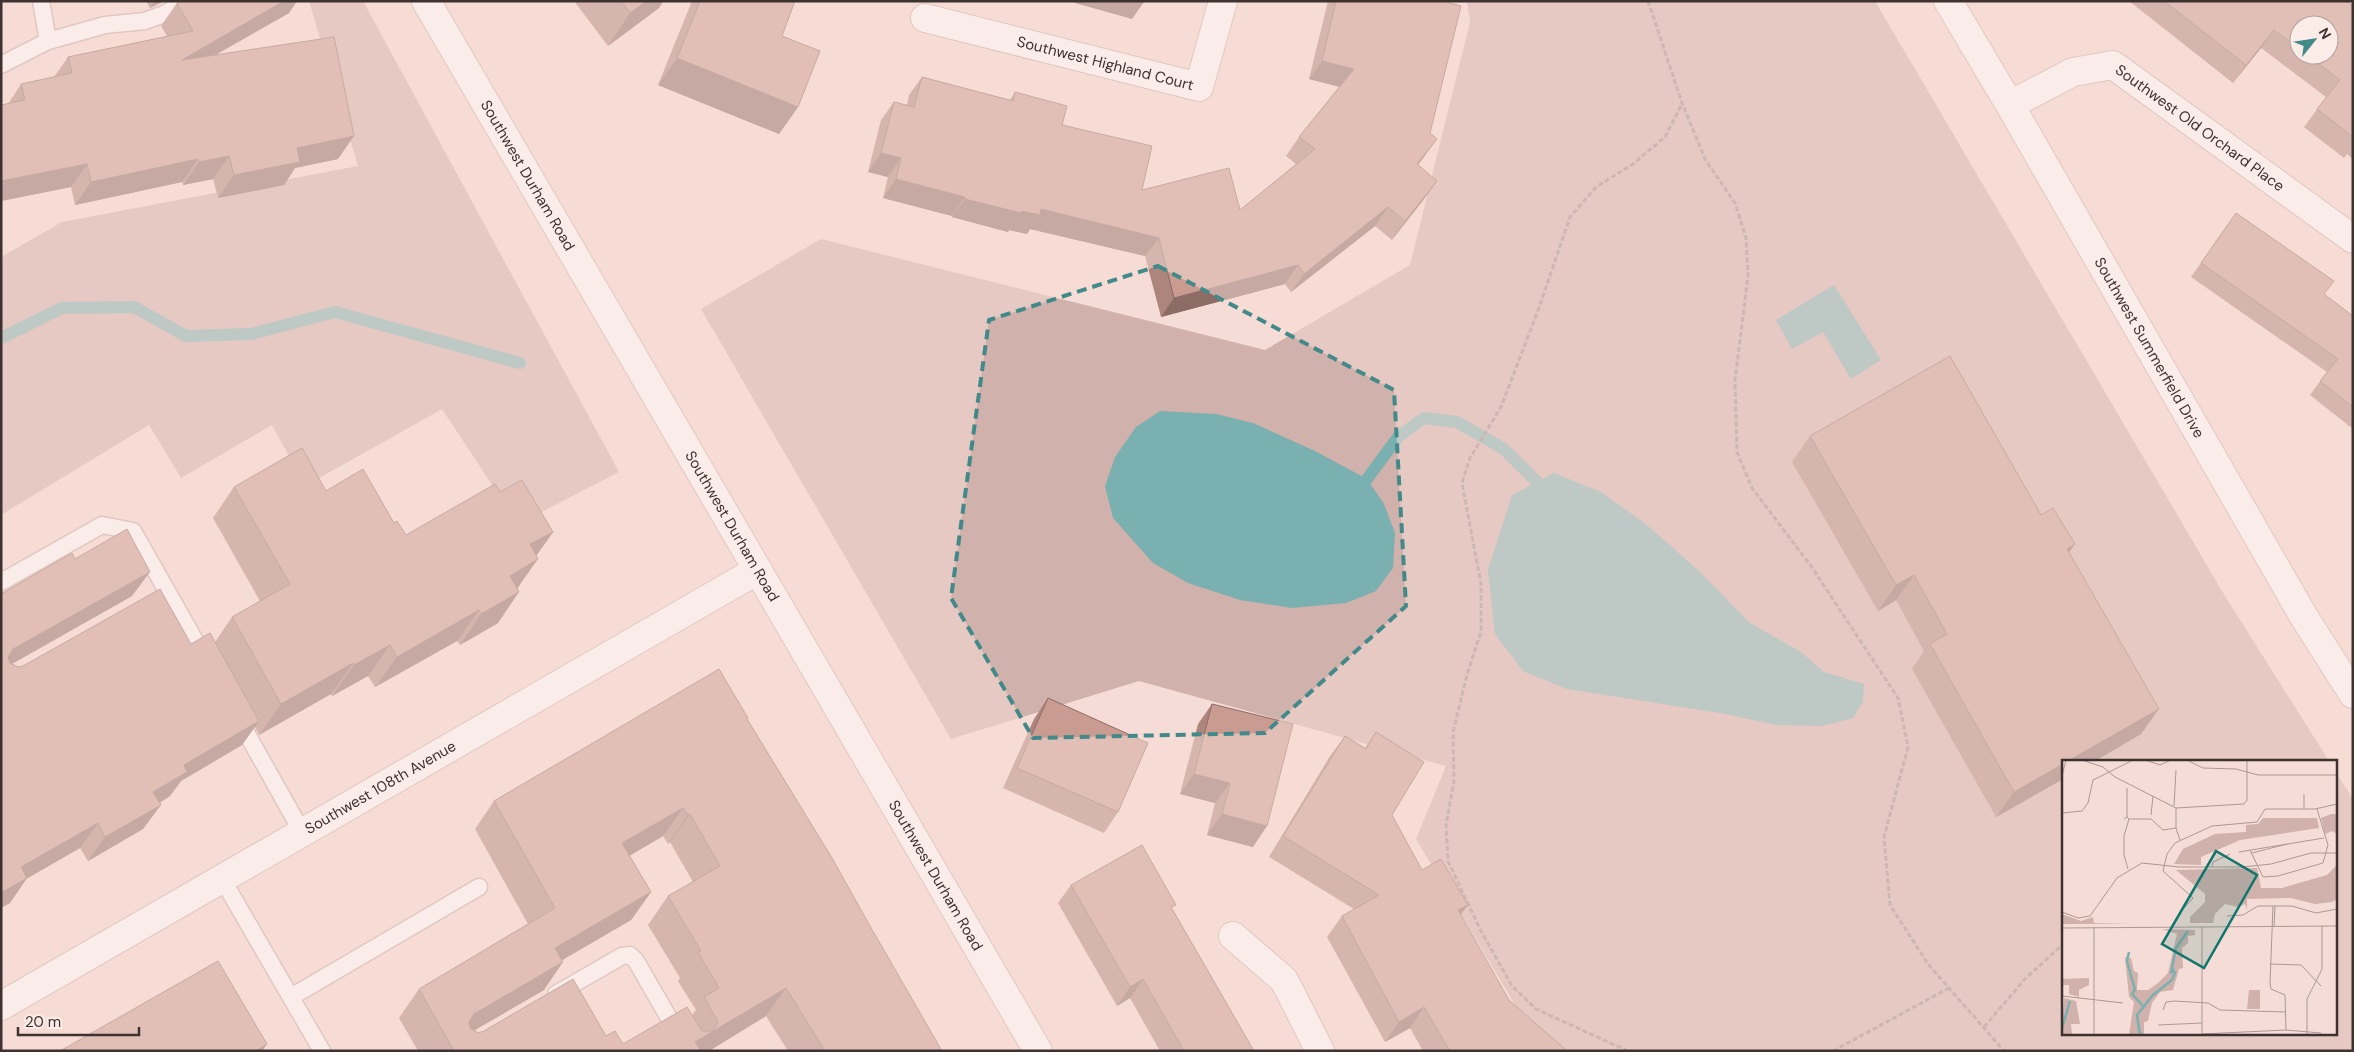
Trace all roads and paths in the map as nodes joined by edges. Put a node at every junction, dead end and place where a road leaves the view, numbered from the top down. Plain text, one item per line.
1 (41, 1) edge
2 (187, 1) edge
3 (426, 1) edge
4 (1223, 1) edge
5 (1648, 1) edge
6 (1948, 1) edge
7 (925, 18) dead end
8 (48, 40) junction
9 (1, 65) edge
10 (1682, 103) junction
11 (2010, 105) junction
12 (2353, 239) edge
13 (758, 570) junction
14 (1, 582) edge
15 (166, 588) junction
16 (148, 598) edge
17 (214, 676) edge
18 (2353, 694) edge
19 (229, 702) edge
20 (302, 832) junction
21 (222, 877) junction
22 (479, 887) dead end
23 (1233, 936) dead end
24 (2062, 945) edge
25 (1949, 988) junction
26 (291, 997) junction
27 (545, 1001) edge
28 (1, 1006) edge
29 (1984, 1027) junction
30 (322, 1051) edge
31 (688, 1051) edge
32 (1038, 1051) edge
33 (1320, 1051) edge
34 (1628, 1051) edge
35 (1833, 1051) edge
36 (2004, 1051) edge

1 - 8 lane
2 - 8 lane
3 - 13 street, Southwest Durham Road
4 - 7 street, Southwest Highland Court
5 - 10 path
6 - 11 street, Southwest Summerfield Drive
8 - 9 lane
10 - 25 path
10 - 34 path
11 - 12 street, Southwest Old Orchard Place
11 - 18 street, Southwest Summerfield Drive
13 - 20 street, Southwest 108th Avenue
13 - 32 street, Southwest Durham Road
14 - 15 lane
15 - 16 lane
15 - 17 lane
19 - 20 lane
20 - 21 street, Southwest 108th Avenue
21 - 26 lane
21 - 28 street, Southwest 108th Avenue
22 - 26 lane
23 - 33 street
24 - 29 path
25 - 29 path
25 - 35 path
26 - 30 lane
27 - 31 lane
29 - 36 path

